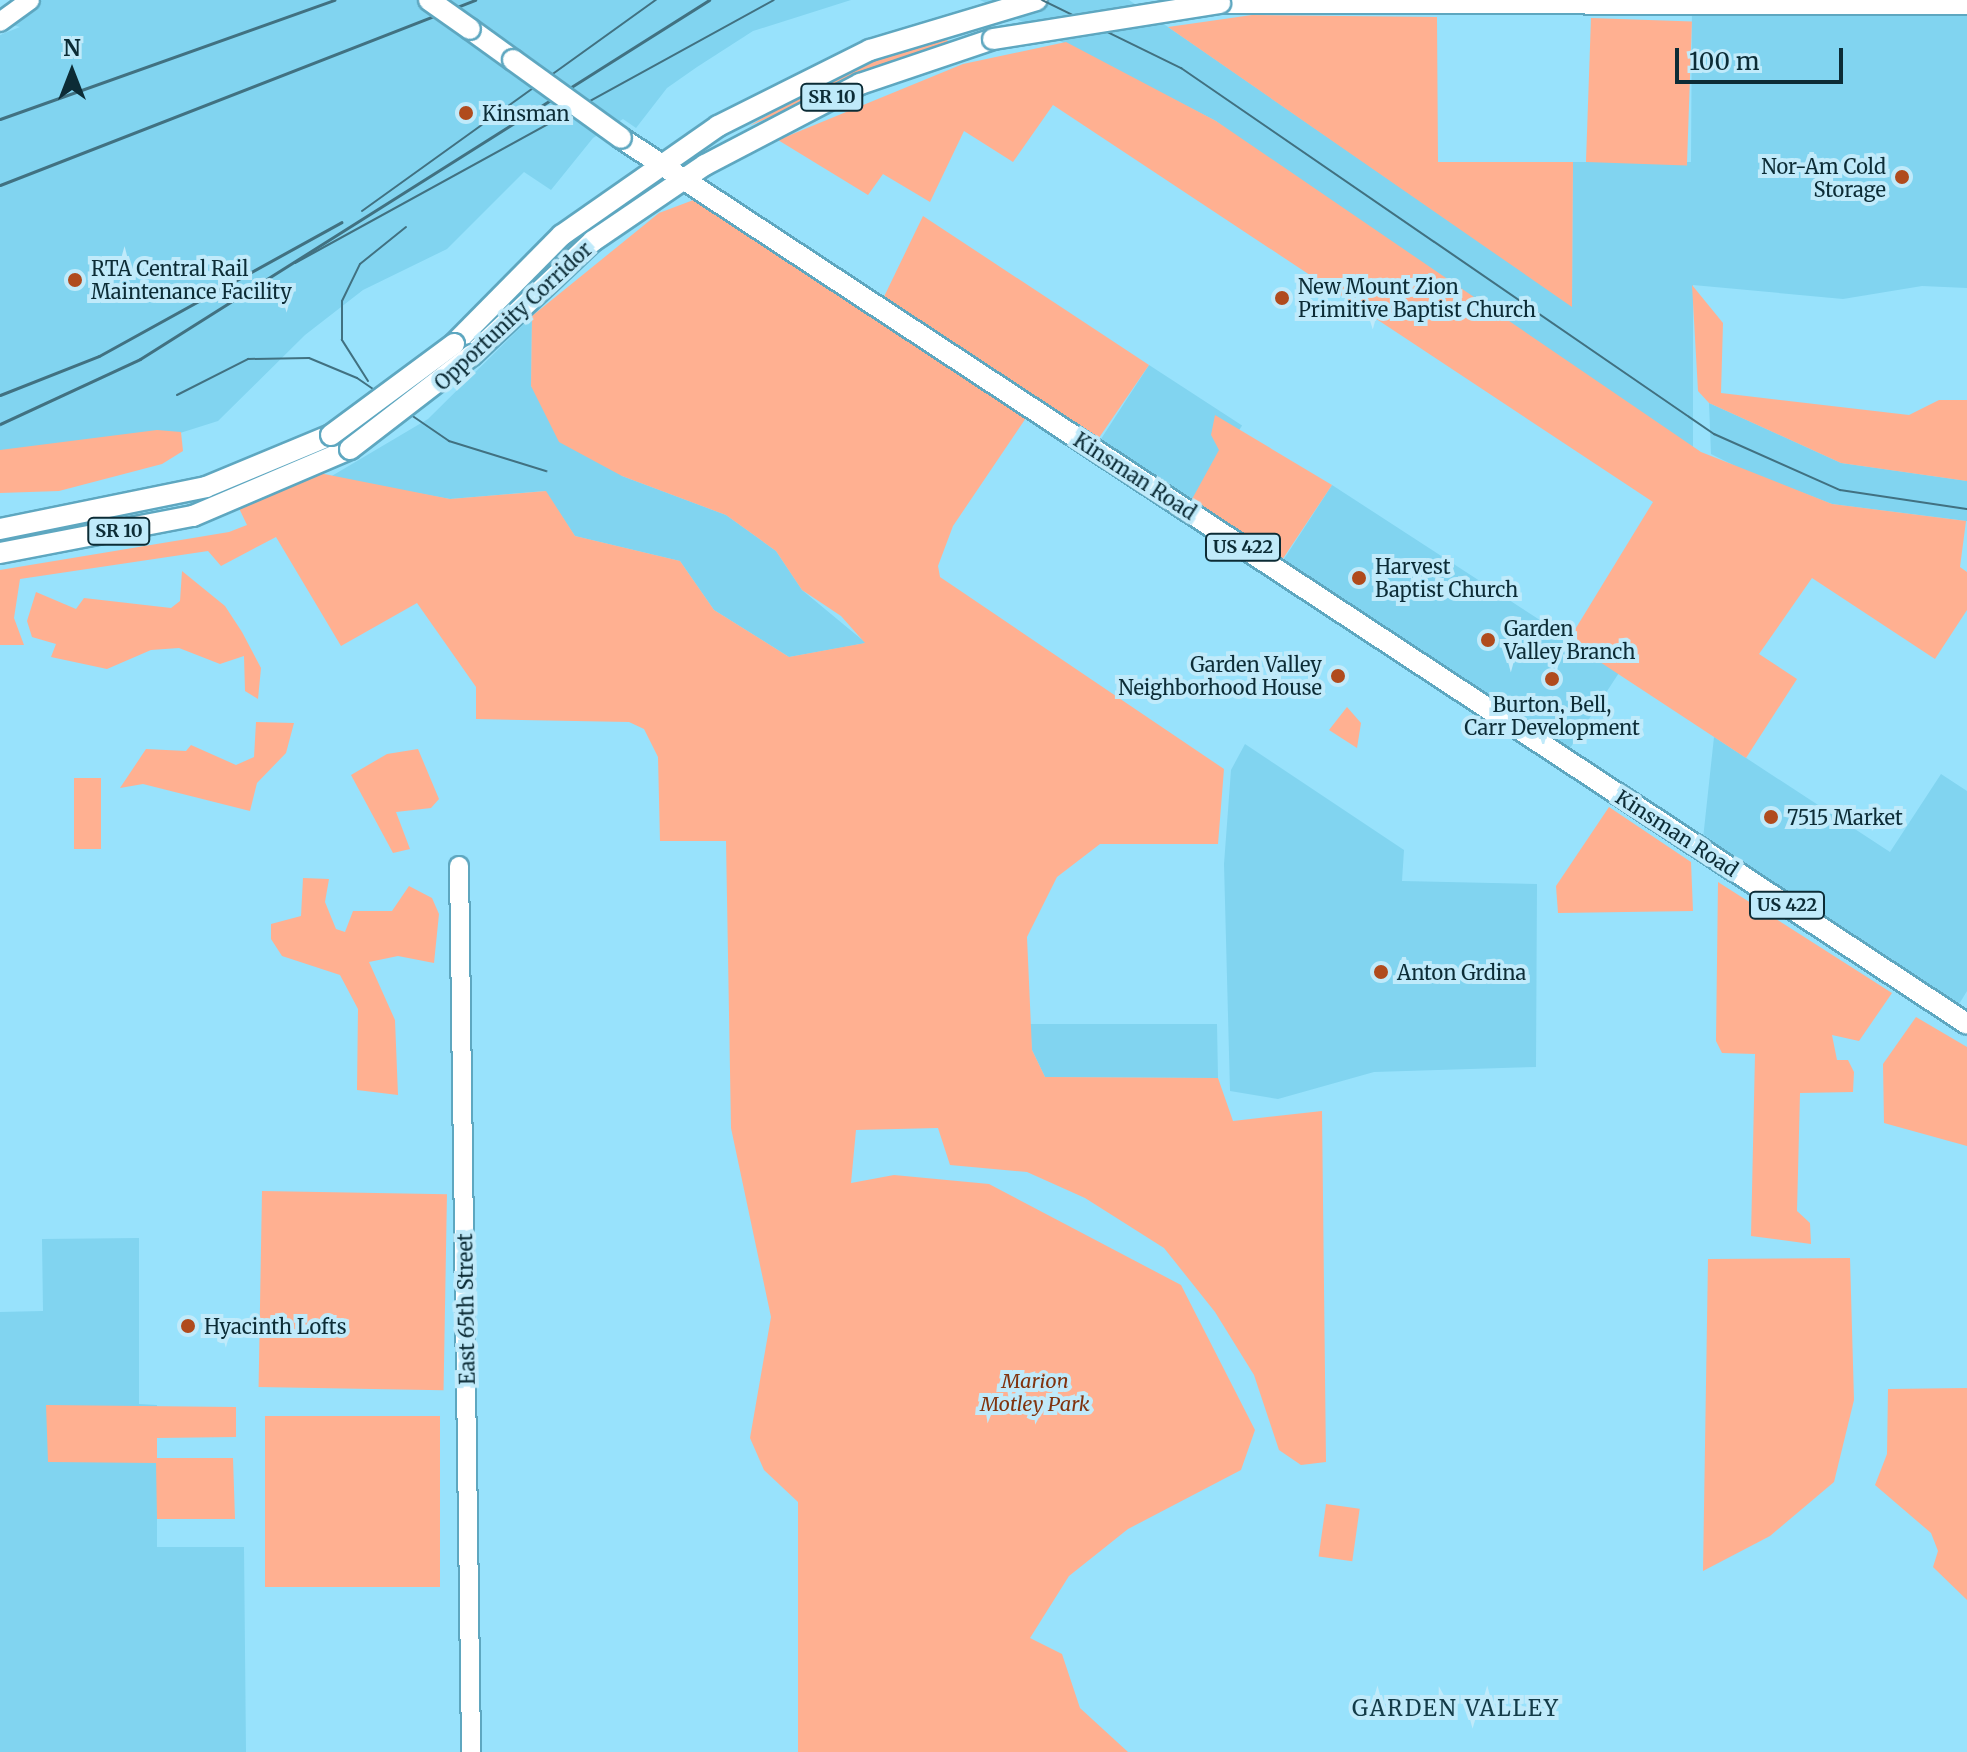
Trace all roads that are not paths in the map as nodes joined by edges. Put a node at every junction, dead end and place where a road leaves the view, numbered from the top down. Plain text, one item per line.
1 (30, 0) edge
2 (429, 0) edge
3 (1037, 0) edge
4 (1967, 4) edge
5 (0, 22) edge
6 (659, 165) junction
7 (681, 180) junction
8 (463, 349) junction
9 (0, 529) edge
10 (0, 553) edge
11 (459, 866) dead end
12 (1967, 1024) edge
13 (471, 1752) edge

1 - 5 street
2 - 6 main road, Kinsman Road / US 422, bridge
3 - 6 main road, Opportunity Corridor / SR 10
4 - 7 main road, Opportunity Corridor / SR 10, bridge
6 - 7 main road, Kinsman Road / US 422
6 - 8 main road, Opportunity Corridor / SR 10
7 - 8 main road, Opportunity Corridor / SR 10
7 - 12 main road, Kinsman Road / US 422
8 - 9 main road, Opportunity Corridor / SR 10, bridge
8 - 10 main road, Opportunity Corridor / SR 10, bridge
11 - 13 street, East 65th Street

